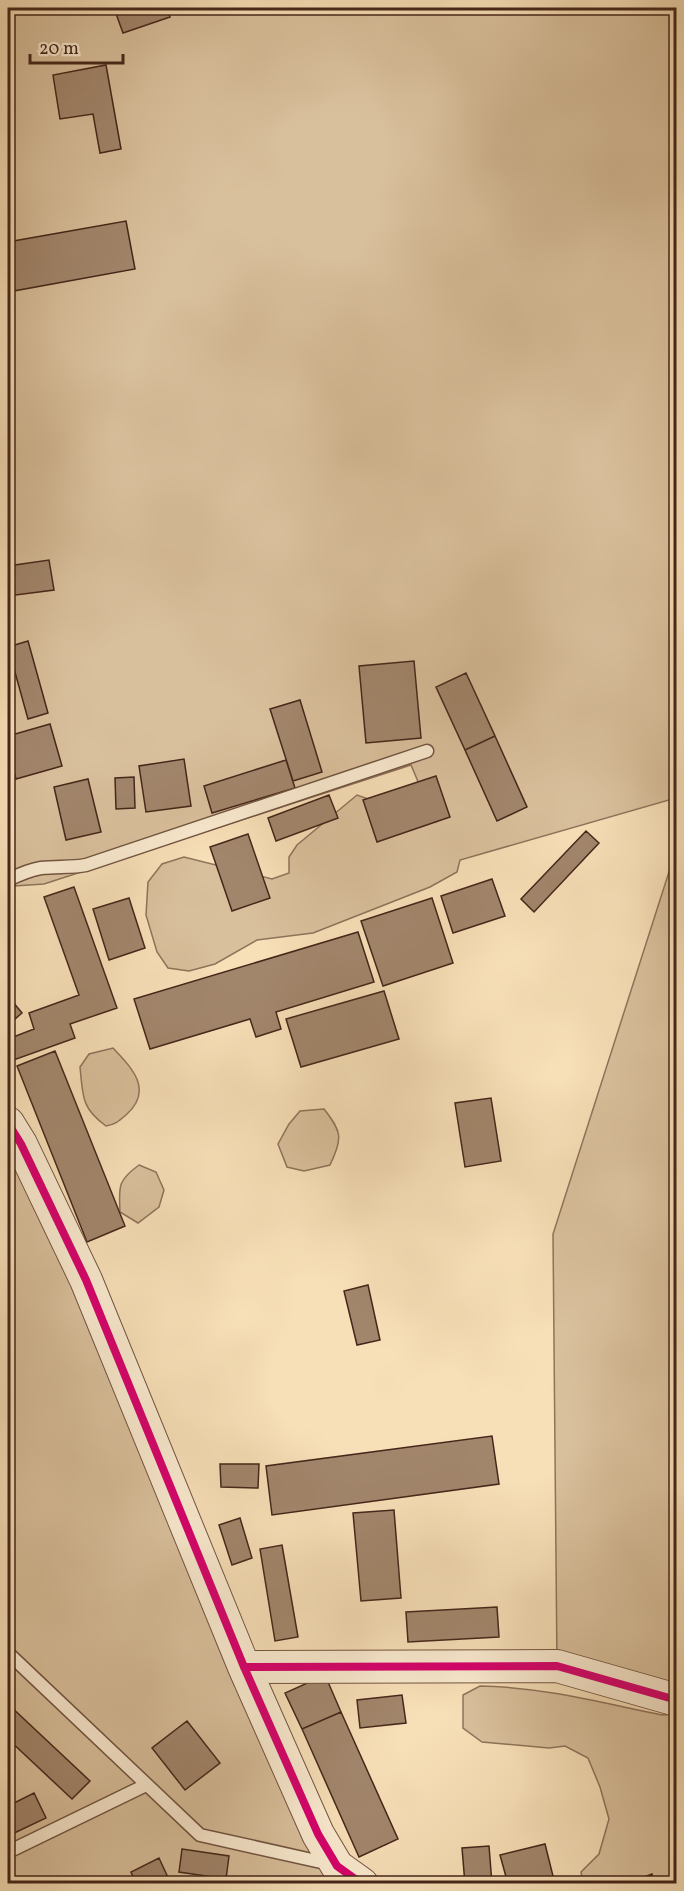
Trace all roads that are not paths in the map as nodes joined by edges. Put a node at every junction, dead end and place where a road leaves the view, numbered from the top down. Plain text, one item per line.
1 (427, 751) dead end
2 (8, 880) edge
3 (8, 1123) edge
4 (8, 1653) edge
5 (244, 1667) junction
6 (676, 1698) edge
7 (146, 1785) junction
8 (8, 1852) edge
9 (349, 1875) edge

1 - 2 lane
3 - 5 street
4 - 7 lane
5 - 6 street
5 - 9 street
7 - 8 lane
7 - 9 lane

